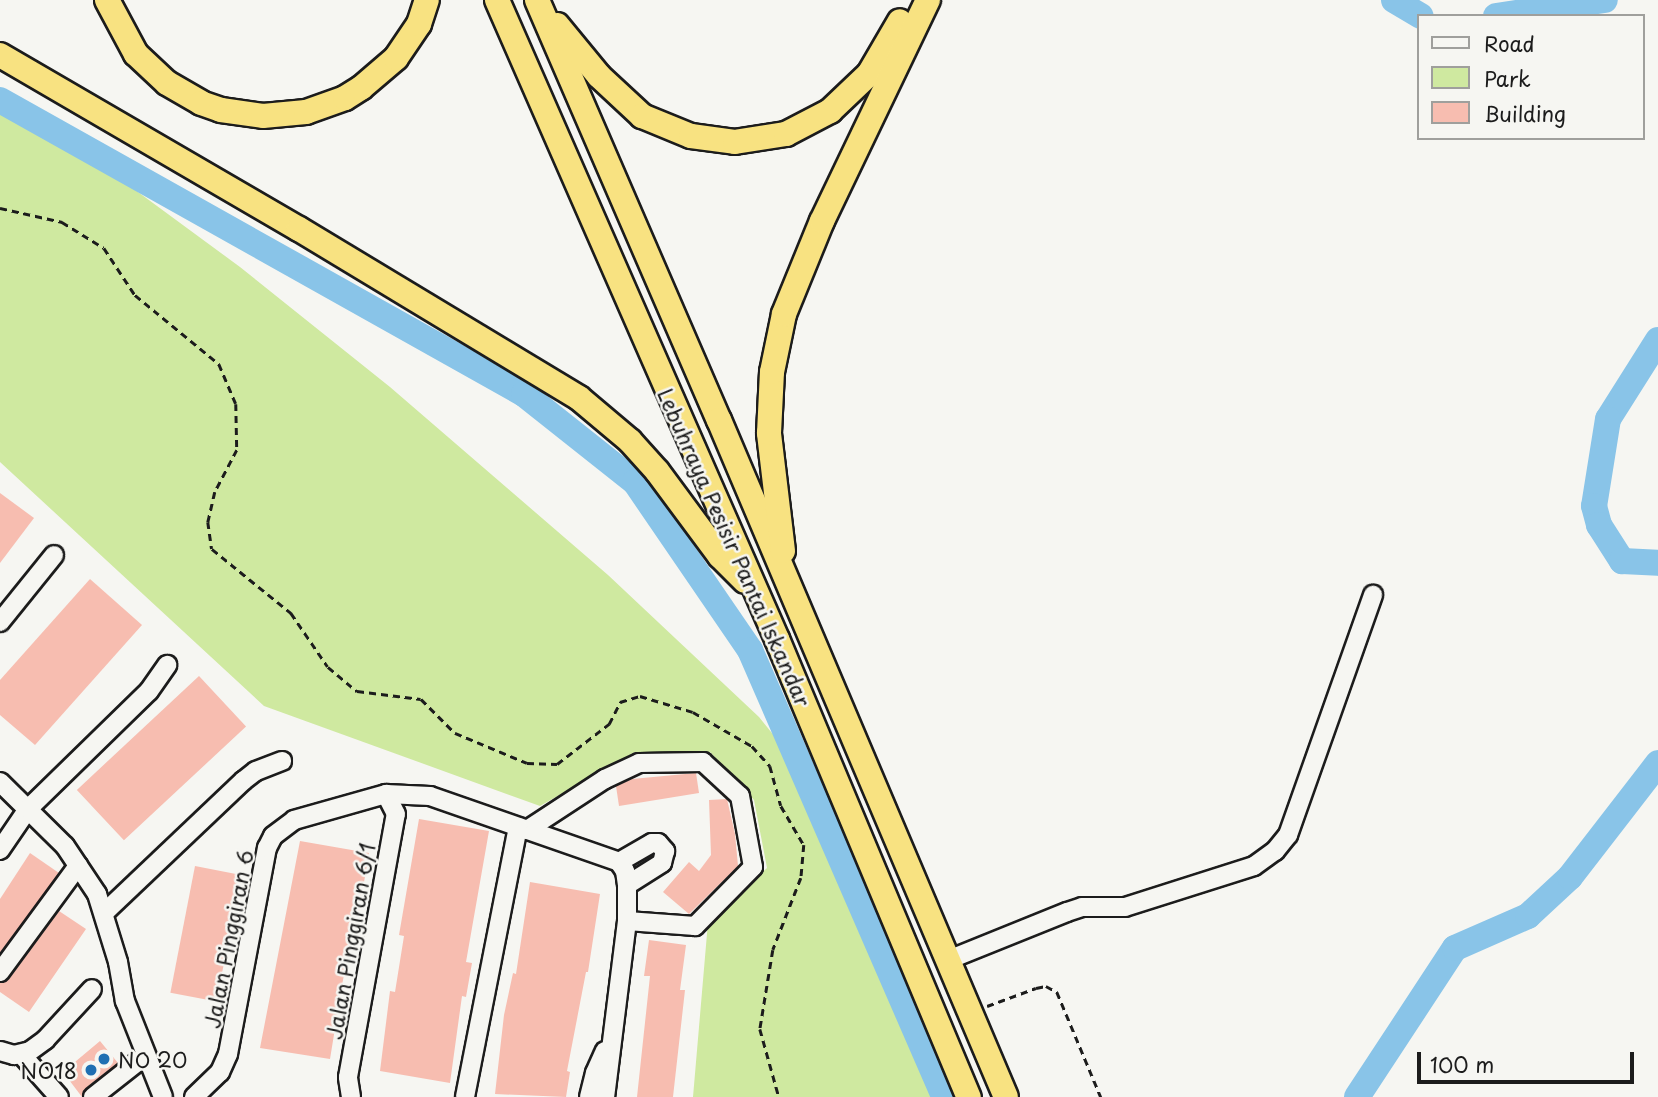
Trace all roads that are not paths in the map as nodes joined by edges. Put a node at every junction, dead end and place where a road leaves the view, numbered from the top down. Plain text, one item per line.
1 (107, 0) edge
2 (427, 0) edge
3 (497, 0) edge
4 (910, 0) edge
5 (928, 0) edge
6 (538, 4) edge
7 (0, 55) edge
8 (54, 555) dead end
9 (786, 579) junction
10 (756, 591) junction
11 (1373, 595) dead end
12 (0, 622) edge
13 (167, 665) dead end
14 (282, 761) dead end
15 (0, 782) edge
16 (386, 794) junction
17 (28, 809) junction
18 (523, 828) junction
19 (0, 850) edge
20 (616, 859) junction
21 (79, 866) junction
22 (627, 885) junction
23 (104, 913) junction
24 (626, 921) junction
25 (948, 960) junction
26 (0, 972) edge
27 (92, 989) dead end
28 (611, 1040) junction
29 (0, 1051) edge
30 (22, 1054) junction
31 (145, 1056) junction
32 (59, 1097) edge
33 (93, 1097) edge
34 (164, 1097) edge
35 (187, 1097) edge
36 (194, 1097) edge
37 (351, 1097) edge
38 (465, 1097) edge
39 (589, 1097) edge
40 (605, 1097) edge
41 (969, 1097) edge
42 (1006, 1097) edge

1 - 2 highway
3 - 10 highway, Lebuhraya Pesisir Pantai Iskandar
4 - 6 highway
5 - 9 highway
6 - 9 highway, Lebuhraya Pesisir Pantai Iskandar
7 - 10 highway
8 - 12 street
9 - 25 highway, Lebuhraya Pesisir Pantai Iskandar
10 - 41 highway, Lebuhraya Pesisir Pantai Iskandar
11 - 25 street
13 - 17 street
14 - 23 street
15 - 17 street
16 - 18 street, Jalan Pinggiran 6
16 - 36 street, Jalan Pinggiran 6
16 - 37 street, Jalan Pinggiran 6/1
17 - 19 street
17 - 21 street
18 - 20 street, Jalan Pinggiran 6
18 - 24 street
18 - 38 street
20 - 22 street
20 - 22 street
21 - 23 street
21 - 26 street
22 - 24 street
23 - 31 street
24 - 28 street
25 - 42 highway, Lebuhraya Pesisir Pantai Iskandar
27 - 30 street
28 - 39 street
28 - 40 street
29 - 30 street
30 - 32 street
31 - 33 street
31 - 34 street
34 - 35 street

